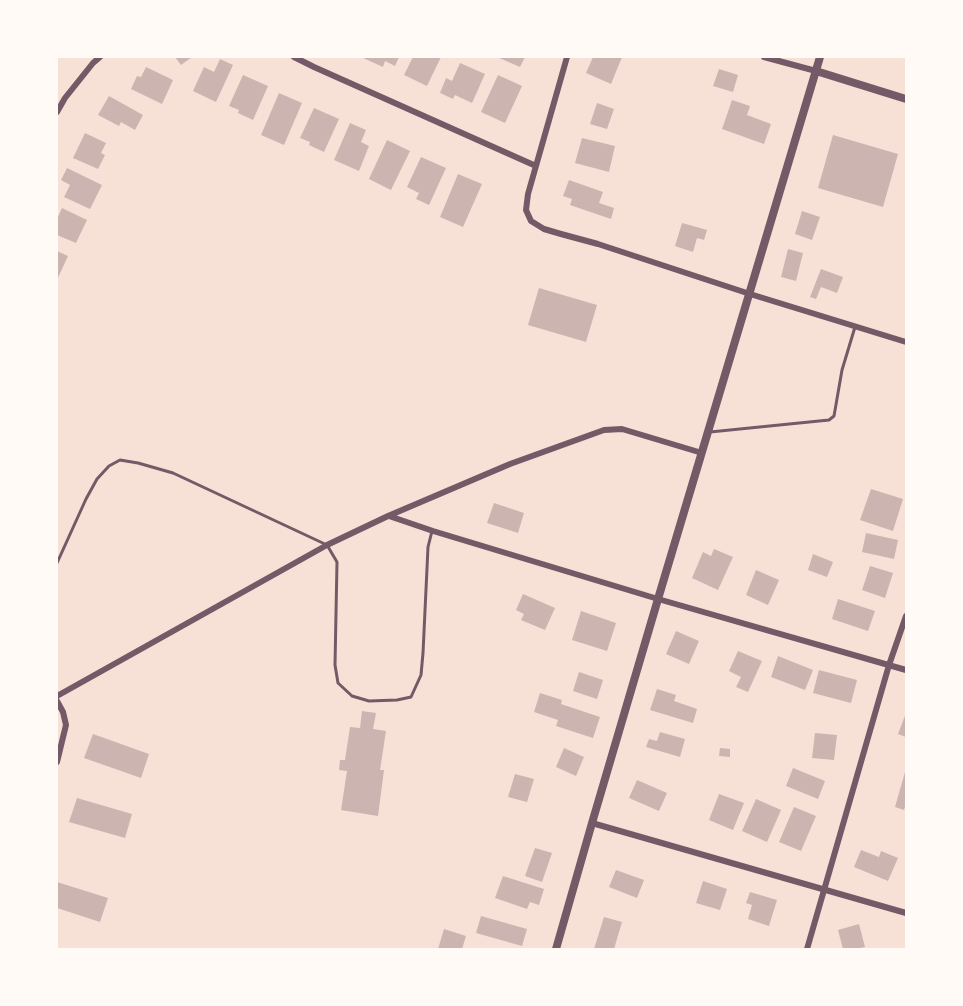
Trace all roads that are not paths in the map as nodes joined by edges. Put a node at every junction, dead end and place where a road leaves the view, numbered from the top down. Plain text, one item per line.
1 (100, 57) edge
2 (294, 57) edge
3 (567, 57) edge
4 (764, 57) edge
5 (820, 57) edge
6 (816, 71) junction
7 (906, 99) edge
8 (57, 112) edge
9 (536, 166) junction
10 (750, 294) junction
11 (855, 327) junction
12 (906, 342) edge
13 (708, 432) junction
14 (702, 453) junction
15 (388, 516) junction
16 (432, 531) junction
17 (327, 545) junction
18 (57, 563) edge
19 (658, 599) junction
20 (906, 616) edge
21 (889, 665) junction
22 (906, 670) edge
23 (57, 696) edge
24 (57, 701) edge
25 (57, 762) edge
26 (592, 823) junction
27 (825, 889) junction
28 (906, 913) edge
29 (556, 949) edge
30 (807, 949) edge

1 - 8 street
2 - 9 street
3 - 9 street
4 - 6 street
5 - 6 street
6 - 7 street
6 - 10 street
9 - 10 street
10 - 11 street
10 - 13 street
11 - 12 street
11 - 13 lane
13 - 14 street
14 - 15 street
14 - 19 street
15 - 16 street
15 - 17 street
16 - 17 lane
16 - 19 street
17 - 18 lane
17 - 23 street
19 - 21 street
19 - 26 street
20 - 21 street
21 - 22 street
21 - 27 street
24 - 25 street
26 - 27 street
26 - 29 street
27 - 28 street
27 - 30 street

